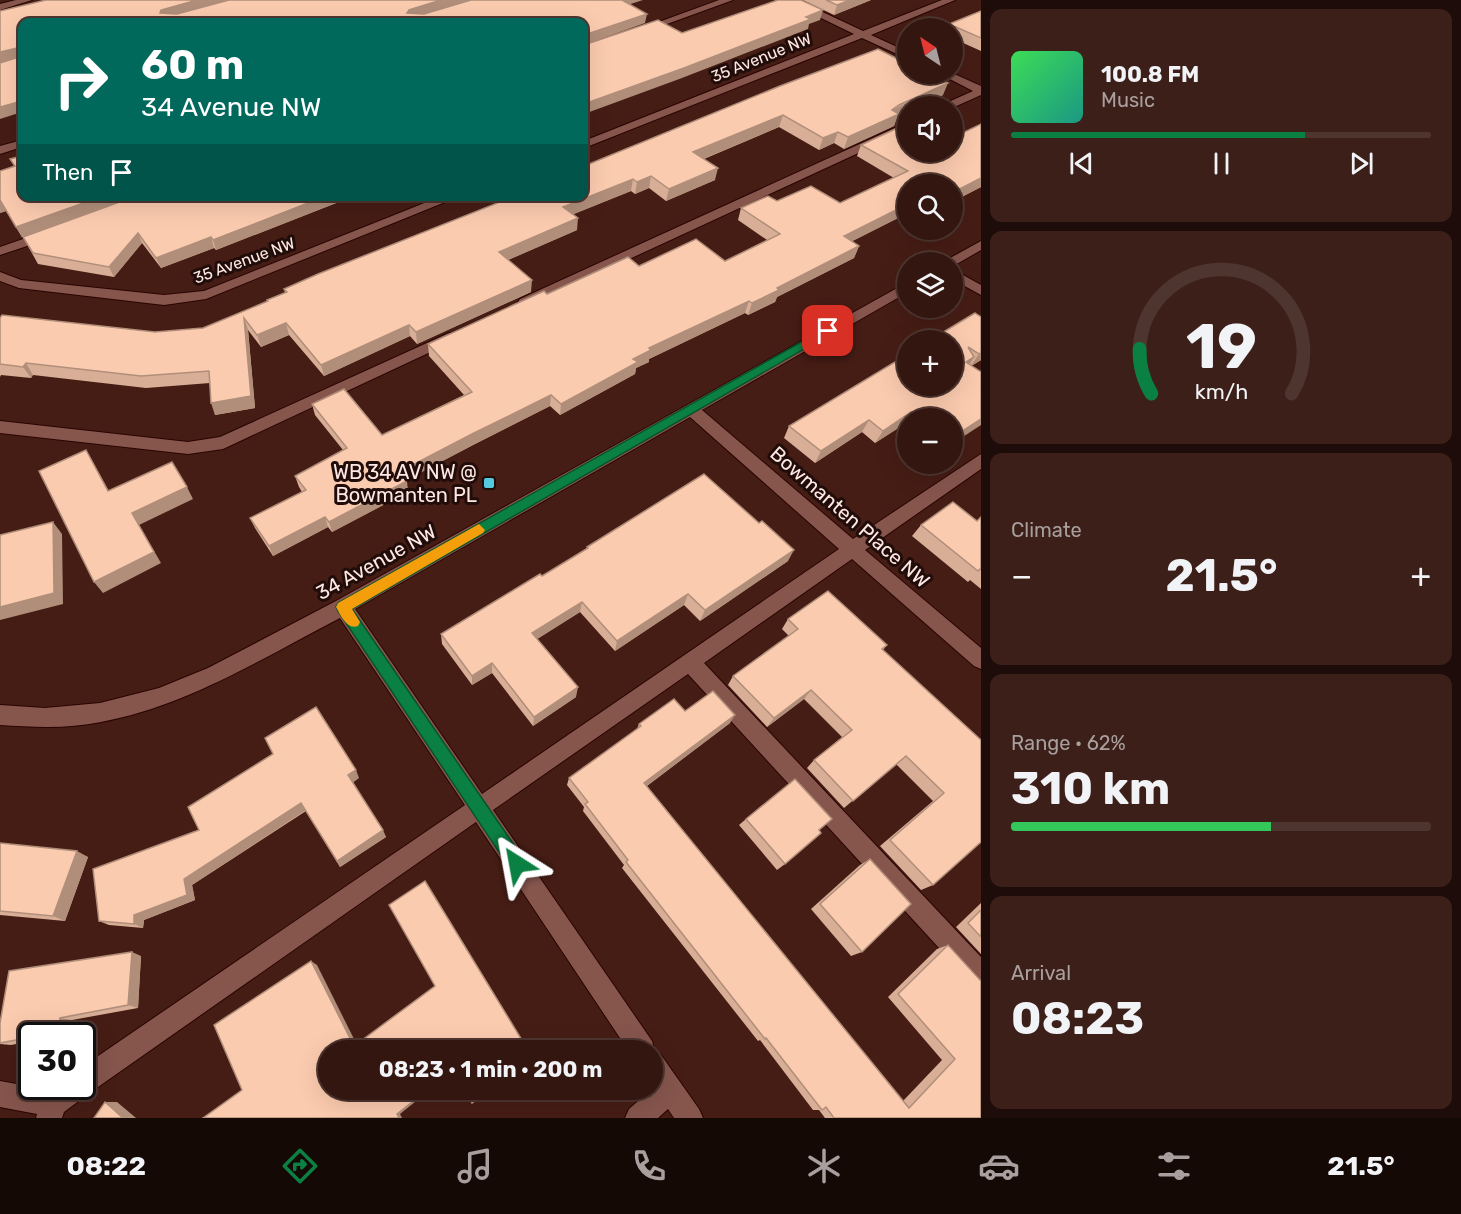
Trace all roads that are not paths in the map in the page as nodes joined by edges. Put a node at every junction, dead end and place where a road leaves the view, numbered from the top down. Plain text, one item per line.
1 (27, 0) edge
2 (728, 0) edge
3 (789, 0) edge
4 (950, 0) edge
5 (0, 7) edge
6 (628, 34) edge
7 (862, 35) junction
8 (897, 51) edge
9 (963, 82) edge
10 (981, 91) edge
11 (963, 99) edge
12 (897, 130) edge
13 (588, 143) edge
14 (18, 144) edge
15 (0, 150) edge
16 (441, 201) edge
17 (57, 232) edge
18 (981, 245) edge
19 (0, 251) edge
20 (963, 255) edge
21 (0, 276) edge
22 (963, 280) edge
23 (981, 291) edge
24 (897, 292) edge
25 (516, 307) edge
26 (462, 332) edge
27 (690, 409) junction
28 (0, 427) edge
29 (981, 460) edge
30 (854, 549) junction
31 (343, 607) junction
32 (981, 660) edge
33 (690, 662) junction
34 (0, 715) edge
35 (479, 808) junction
36 (981, 975) edge
37 (636, 1040) edge
38 (96, 1073) edge
39 (663, 1079) edge
40 (670, 1089) junction
41 (0, 1094) edge
42 (63, 1100) edge
43 (51, 1111) edge
44 (638, 1118) edge
45 (690, 1118) edge

1 - 5 street
2 - 6 street
3 - 7 street
4 - 7 street, 35 Avenue NW
7 - 8 street
7 - 13 street, 35 Avenue NW
9 - 10 street
10 - 11 street
12 - 25 street
14 - 15 street
16 - 21 street, 35 Avenue NW
17 - 19 street
18 - 20 street
22 - 23 street
24 - 27 street, 34 Avenue NW
26 - 28 street
27 - 30 street, Bowmanten Place NW
27 - 31 street, 34 Avenue NW
29 - 30 street
30 - 32 street, Bowmanten Place NW
30 - 33 street
31 - 34 street, 34 Avenue NW
31 - 35 street
33 - 35 street
33 - 36 street
35 - 37 street
35 - 38 street
39 - 40 street
40 - 44 street
40 - 45 street
41 - 43 street
42 - 43 street

